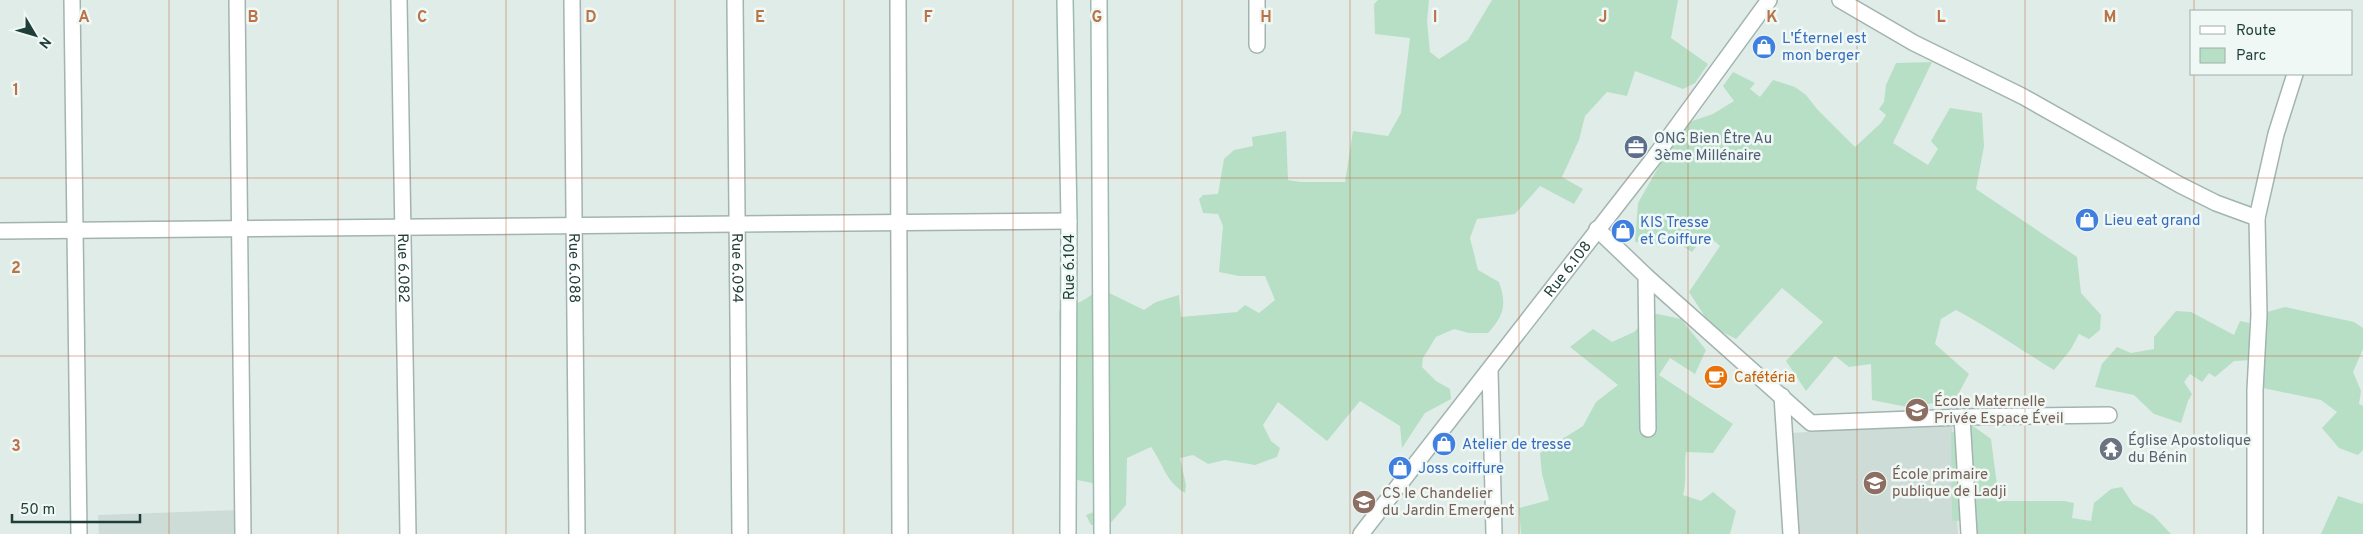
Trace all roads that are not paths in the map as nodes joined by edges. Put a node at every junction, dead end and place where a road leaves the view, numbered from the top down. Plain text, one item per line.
1 (72, 0) edge
2 (237, 0) edge
3 (399, 0) edge
4 (572, 0) edge
5 (735, 0) edge
6 (898, 0) edge
7 (1065, 0) edge
8 (1100, 0) edge
9 (1257, 0) edge
10 (1769, 0) edge
11 (1840, 0) edge
12 (1257, 45) dead end
13 (2295, 75) edge
14 (2257, 218) junction
15 (1069, 221) junction
16 (900, 223) junction
17 (735, 225) junction
18 (574, 226) junction
19 (403, 228) junction
20 (239, 229) junction
21 (1597, 229) junction
22 (0, 231) edge
23 (74, 231) junction
24 (1646, 276) junction
25 (1490, 370) junction
26 (1782, 396) junction
27 (2110, 415) dead end
28 (1962, 417) junction
29 (1648, 430) dead end
30 (79, 534) edge
31 (244, 534) edge
32 (408, 534) edge
33 (577, 534) edge
34 (740, 534) edge
35 (900, 534) edge
36 (1068, 534) edge
37 (1102, 534) edge
38 (1361, 534) edge
39 (1494, 534) edge
40 (1791, 534) edge
41 (1969, 534) edge
42 (2255, 534) edge

1 - 23 street
2 - 20 street
3 - 19 street, Rue 6.082
4 - 18 street, Rue 6.088
5 - 17 street, Rue 6.094
6 - 16 street
7 - 15 street, Rue 6.104
8 - 37 street
9 - 12 street
10 - 21 street, Rue 6.108
11 - 14 street
13 - 14 street
14 - 42 street
15 - 16 street
15 - 36 street, Rue 6.104
16 - 17 street
16 - 35 street
17 - 18 street
17 - 34 street, Rue 6.094
18 - 19 street
18 - 33 street, Rue 6.088
19 - 20 street
19 - 32 street, Rue 6.082
20 - 23 street
20 - 31 street
21 - 24 street
21 - 25 street, Rue 6.108
22 - 23 street
23 - 30 street
24 - 26 street
24 - 29 street
25 - 38 street, Rue 6.108
25 - 39 street
26 - 28 street
26 - 40 street
27 - 28 street
28 - 41 street

